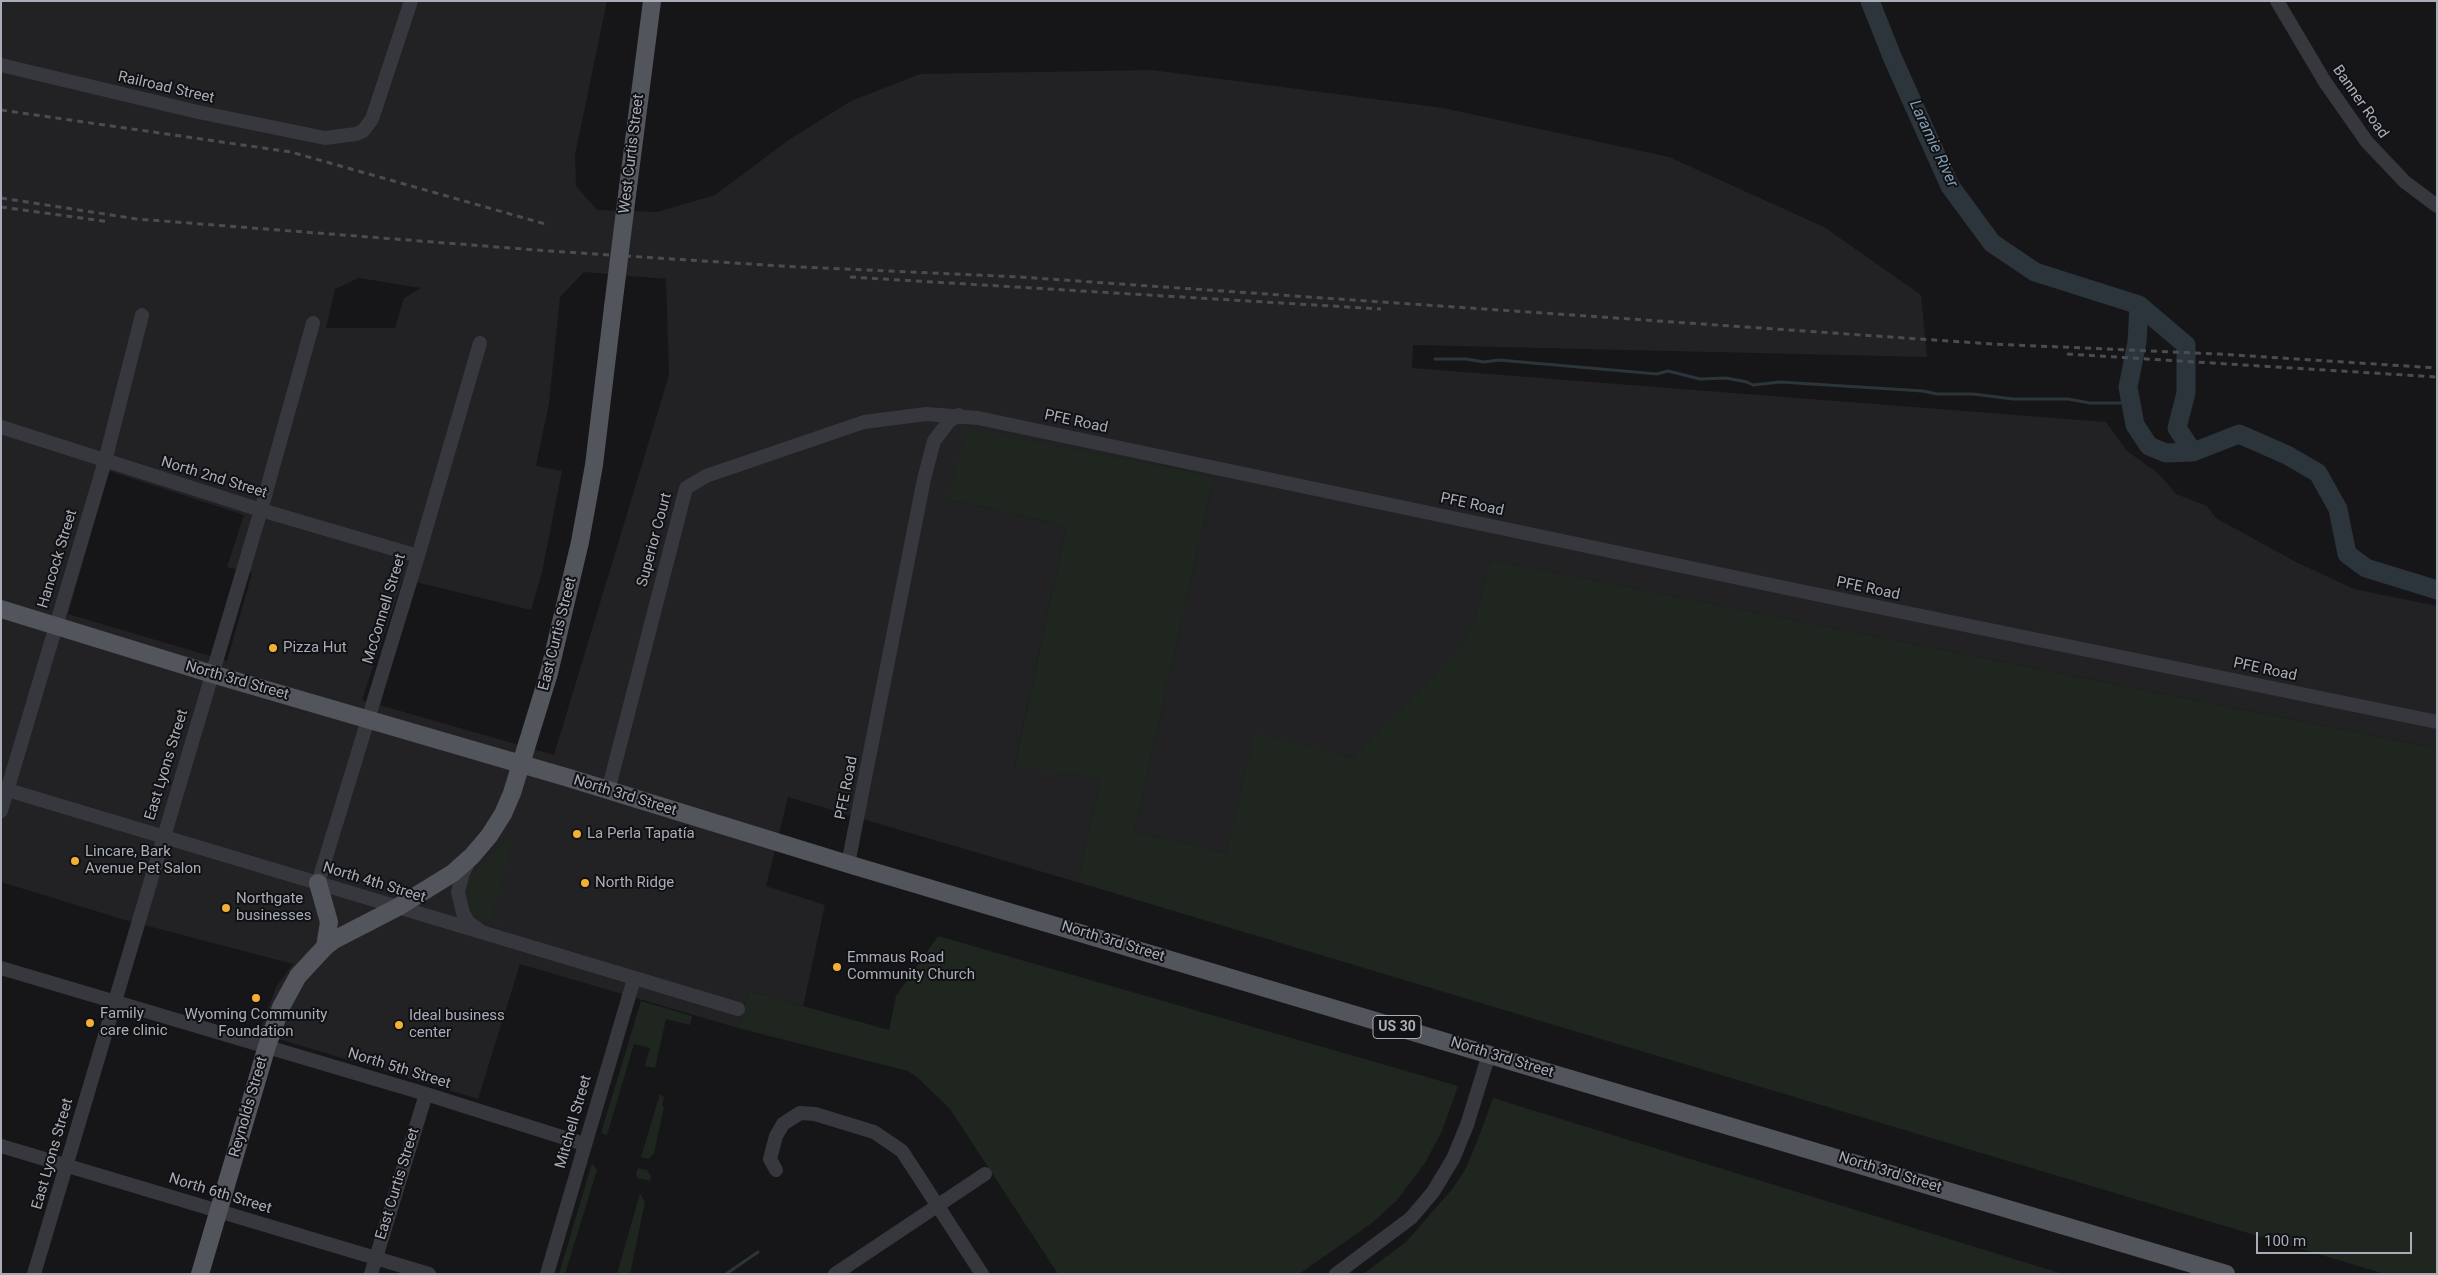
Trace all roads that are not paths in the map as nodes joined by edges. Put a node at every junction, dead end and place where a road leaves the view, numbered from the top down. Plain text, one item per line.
1 (411, 1) edge
2 (652, 1) edge
3 (2277, 1) edge
4 (1, 65) edge
5 (2437, 206) edge
6 (613, 307) joint
7 (142, 315) dead end
8 (313, 323) dead end
9 (480, 343) dead end
10 (959, 415) junction
11 (1, 427) edge
12 (105, 461) junction
13 (261, 510) junction
14 (418, 556) junction
15 (1, 609) edge
16 (55, 625) junction
17 (212, 674) junction
18 (369, 719) junction
19 (2437, 722) edge
20 (521, 764) junction
21 (4, 789) edge
22 (608, 791) junction
23 (1, 811) edge
24 (162, 837) junction
25 (472, 856) junction
26 (848, 864) junction
27 (318, 883) junction
28 (398, 907) junction
29 (481, 932) junction
30 (325, 947) junction
31 (1, 968) edge
32 (634, 979) junction
33 (115, 1002) junction
34 (738, 1009) dead end
35 (266, 1046) junction
36 (1489, 1054) junction
37 (426, 1094) junction
38 (584, 1144) junction
39 (1, 1146) edge
40 (66, 1165) junction
41 (776, 1170) dead end
42 (985, 1174) dead end
43 (938, 1205) junction
44 (218, 1210) junction
45 (376, 1257) junction
46 (34, 1274) edge
47 (200, 1274) edge
48 (371, 1274) edge
49 (430, 1274) edge
50 (547, 1274) edge
51 (835, 1274) edge
52 (982, 1274) edge
53 (1336, 1274) edge
54 (2226, 1274) edge

1 - 4 street, Railroad Street
2 - 6 main road, West Curtis Street, bridge
3 - 5 street, Banner Road
6 - 20 main road, East Curtis Street
7 - 12 street, Hancock Street
8 - 13 street, East Lyons Street
9 - 14 street, McConnell Street
10 - 19 street, PFE Road
10 - 22 street, Superior Court
10 - 26 street, PFE Road
11 - 12 street, North 2nd Street
12 - 13 street, North 2nd Street
12 - 16 street, Hancock Street
13 - 14 street, North 2nd Street
13 - 17 street, East Lyons Street
14 - 18 street, McConnell Street
15 - 16 main road, North 3rd Street
16 - 17 main road, North 3rd Street
16 - 21 street, Hancock Street
17 - 18 main road, North 3rd Street
17 - 24 street, East Lyons Street
18 - 20 main road, North 3rd Street
18 - 27 street, McConnell Street
20 - 22 main road, North 3rd Street / US 30
20 - 25 main road, East Curtis Street
21 - 23 street, Hancock Street
21 - 24 street, North 4th Street
22 - 26 main road, North 3rd Street / US 30
24 - 27 street, North 4th Street
24 - 33 street, East Lyons Street
25 - 28 main road, East Curtis Street
25 - 29 street
26 - 36 main road, North 3rd Street / US 30
27 - 28 street, North 4th Street
27 - 30 main road
28 - 29 street, North 4th Street
28 - 30 main road, Reynolds Street
29 - 32 street, North 4th Street
30 - 35 main road, Reynolds Street
31 - 33 street, North 5th Street
32 - 34 street, North 4th Street
32 - 38 street, Mitchell Street
33 - 35 street, North 5th Street
33 - 40 street, East Lyons Street
35 - 37 street, North 5th Street
35 - 44 main road, Reynolds Street
36 - 53 street
36 - 54 main road, North 3rd Street / US 30
37 - 38 street, North 5th Street
37 - 45 street, East Curtis Street
38 - 50 street, Mitchell Street
39 - 40 street, North 6th Street
40 - 44 street, North 6th Street
40 - 46 street, East Lyons Street
41 - 43 street
42 - 43 street
43 - 51 street
43 - 52 street
44 - 45 street, North 6th Street
44 - 47 main road, Reynolds Street
45 - 48 street, East Curtis Street
45 - 49 street, North 6th Street

